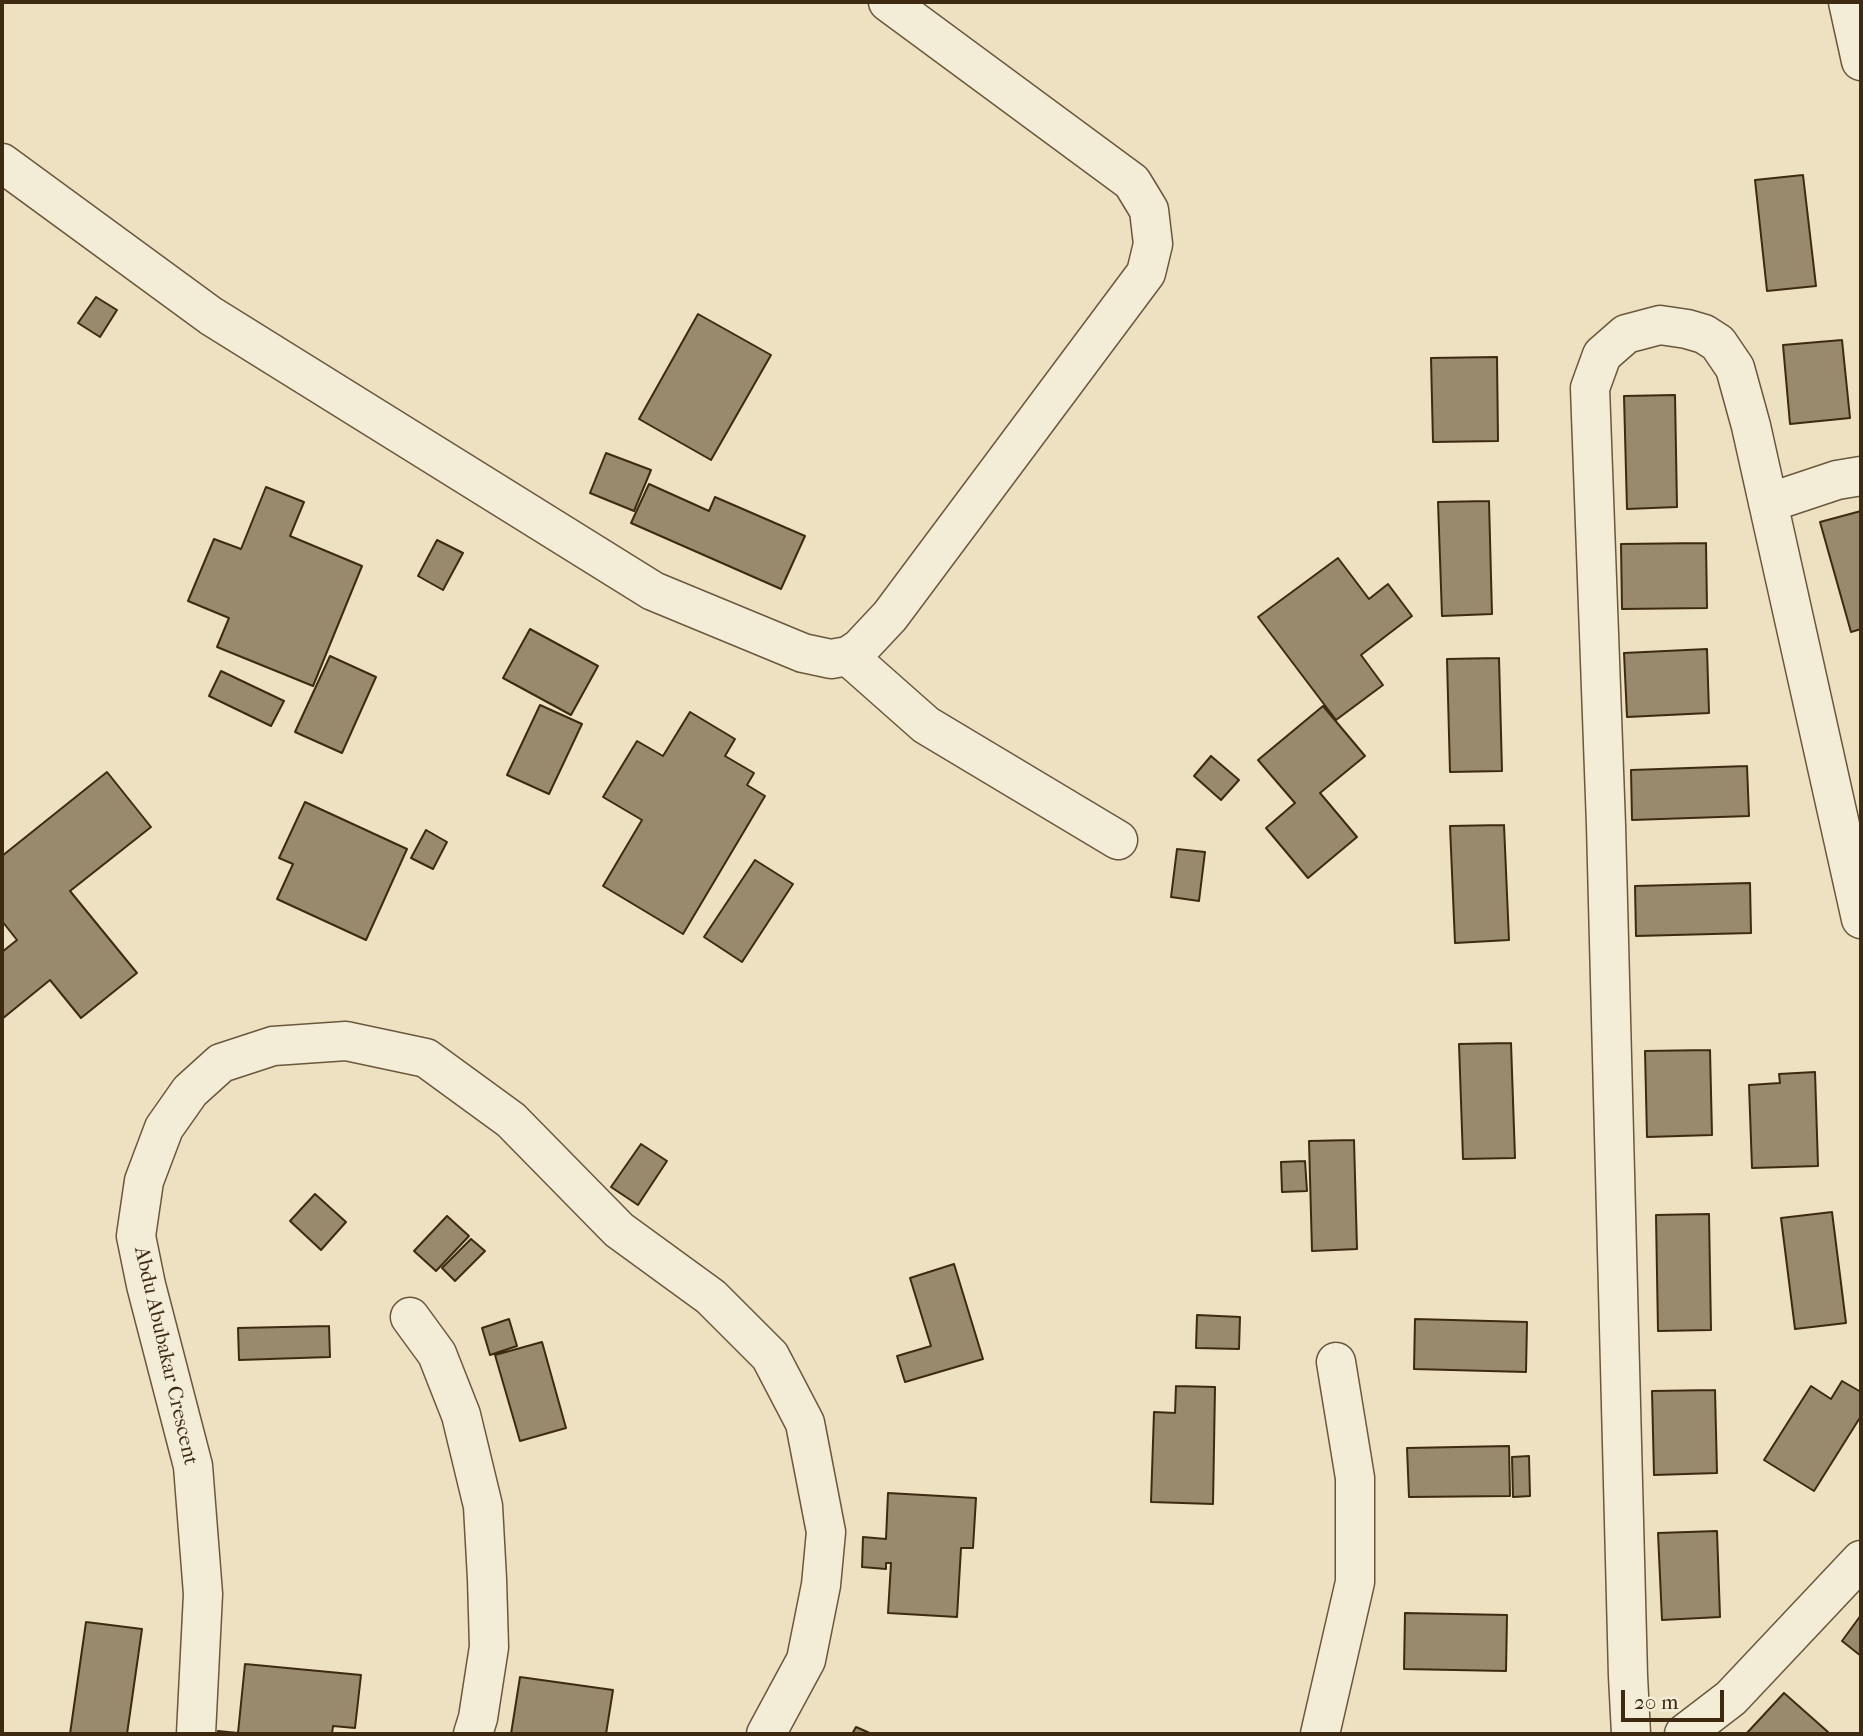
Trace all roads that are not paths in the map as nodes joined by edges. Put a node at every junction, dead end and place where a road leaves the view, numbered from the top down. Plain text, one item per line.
1 (888, 2) edge
2 (1848, 2) edge
3 (1861, 61) edge
4 (2, 163) edge
5 (1861, 476) edge
6 (1768, 503) junction
7 (848, 656) junction
8 (1118, 840) dead end
9 (1861, 919) edge
10 (410, 1317) dead end
11 (1336, 1362) dead end
12 (1861, 1560) edge
13 (196, 1734) edge
14 (473, 1734) edge
15 (766, 1734) edge
16 (1320, 1734) edge
17 (1631, 1734) edge
18 (1684, 1734) edge

1 - 7 street
2 - 3 street
4 - 7 street
5 - 6 street
6 - 9 street
6 - 17 street
7 - 8 street
10 - 14 street
11 - 16 street
12 - 18 street
13 - 15 street, Abdu Abubakar Crescent

